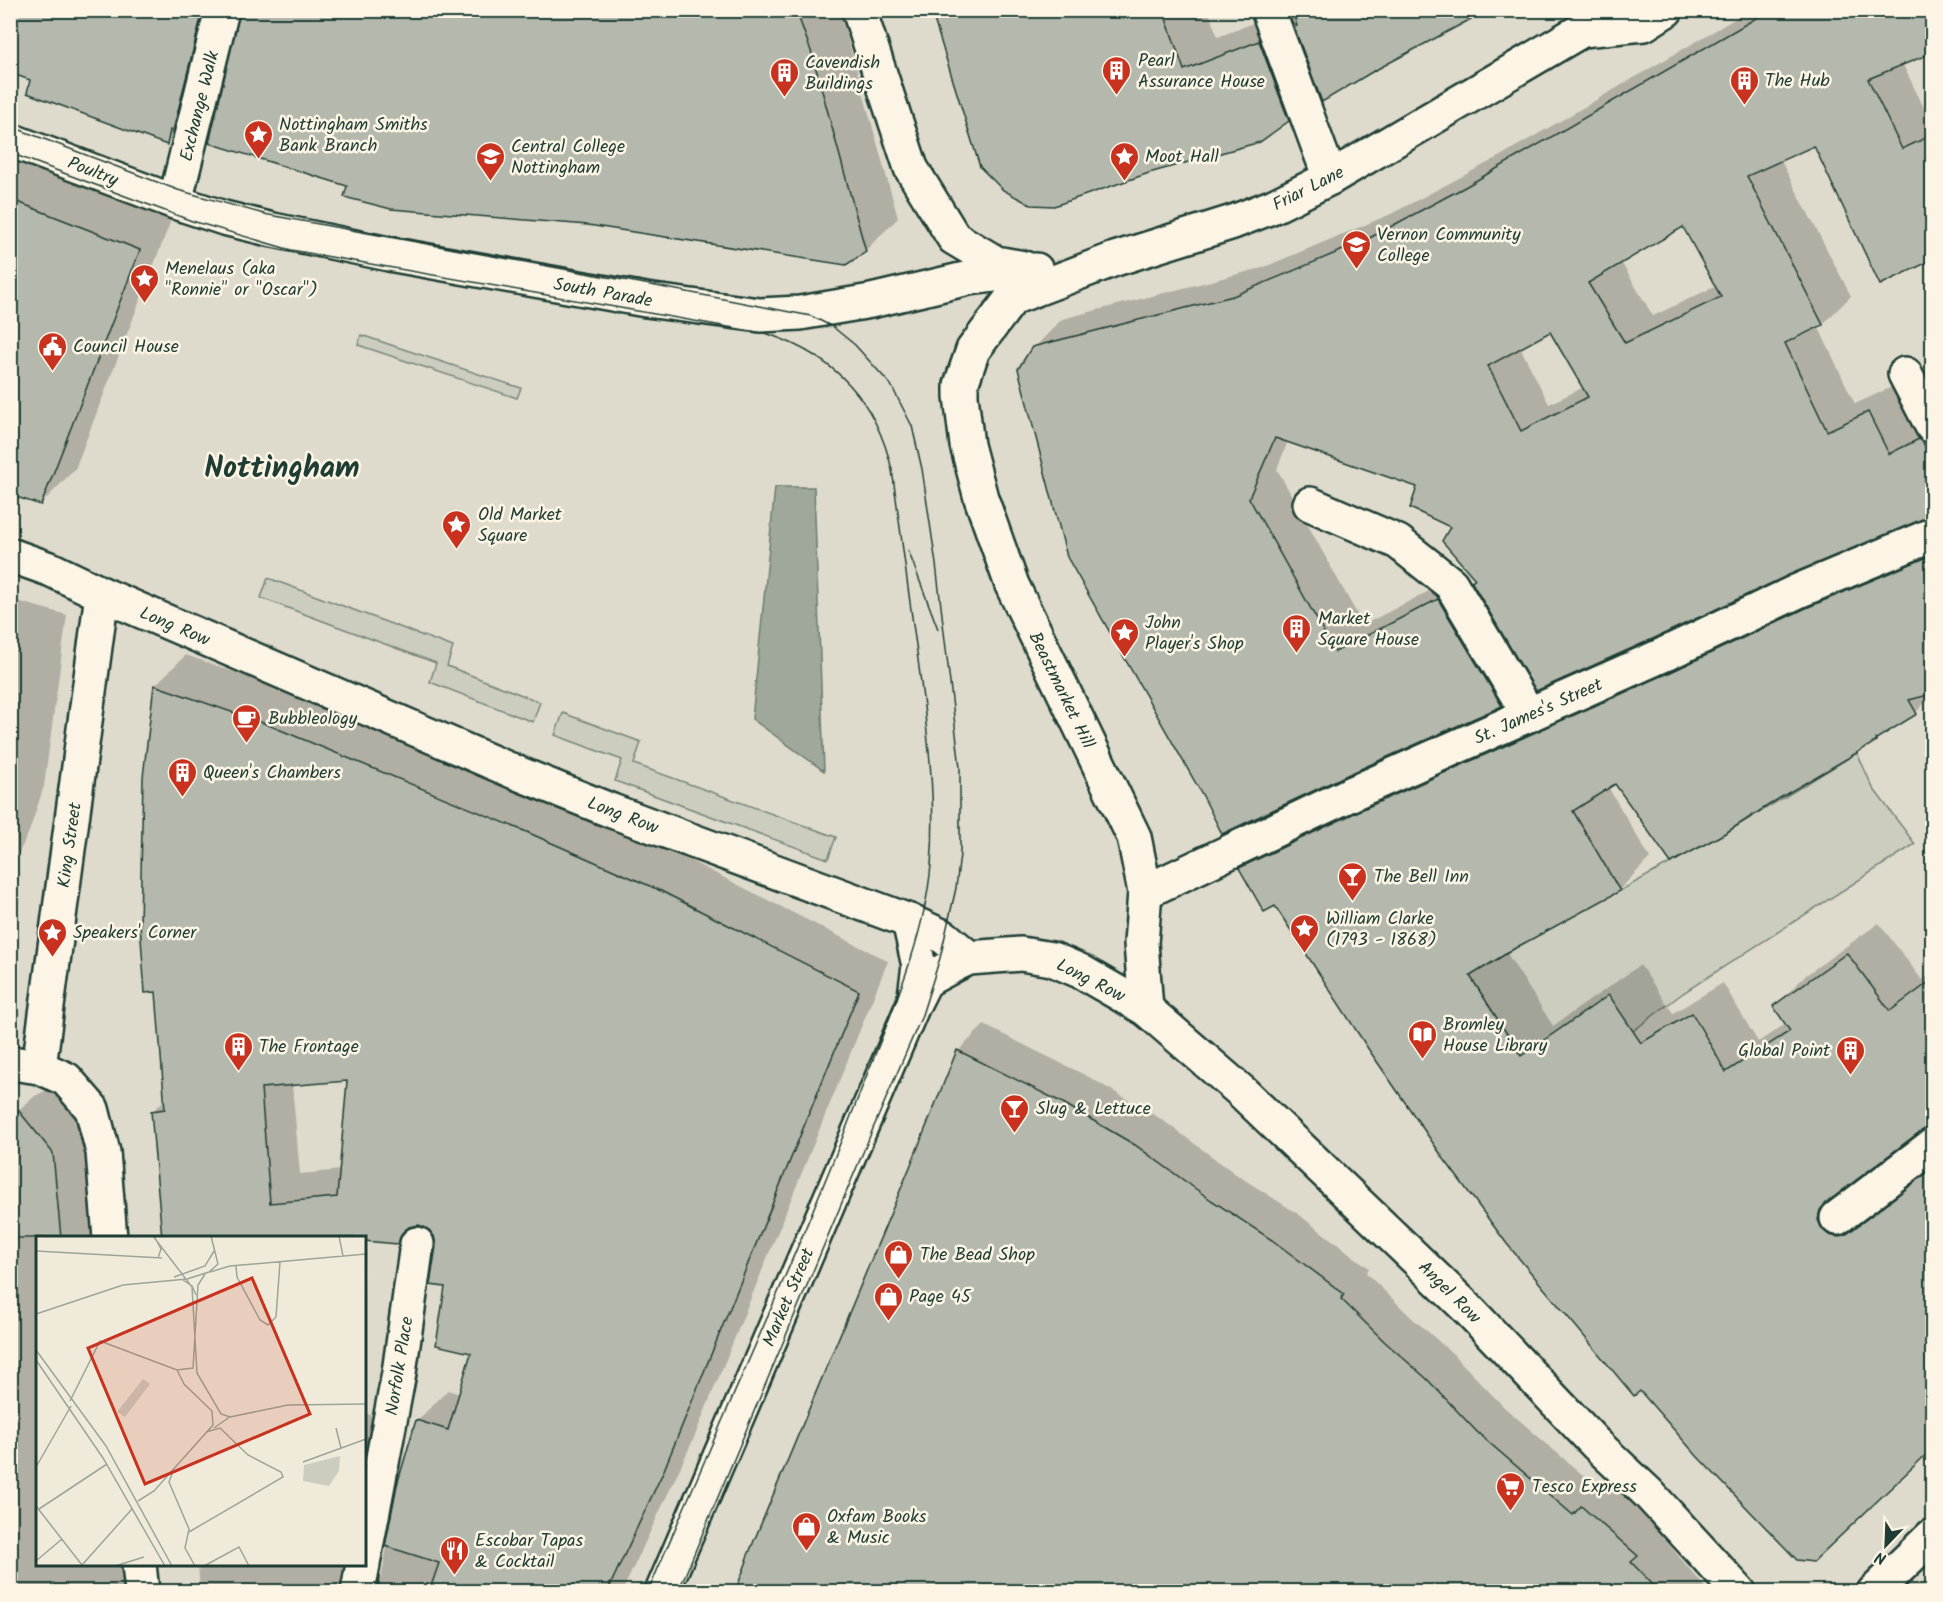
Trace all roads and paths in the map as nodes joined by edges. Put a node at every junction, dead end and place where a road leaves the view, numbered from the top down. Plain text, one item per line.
1 (222, 10) edge
2 (859, 10) edge
3 (1268, 10) edge
4 (1666, 10) edge
5 (1593, 20) edge
6 (10, 140) edge
7 (1330, 178) junction
8 (175, 202) junction
9 (1114, 259) junction
10 (1036, 270) junction
11 (965, 373) joint
12 (1905, 374) dead end
13 (1932, 426) edge
14 (1310, 504) dead end
15 (1932, 535) edge
16 (10, 555) edge
17 (102, 594) junction
18 (1529, 715) junction
19 (1145, 891) junction
20 (909, 921) junction
21 (969, 958) junction
22 (914, 1003) junction
23 (1146, 1009) junction
24 (25, 1066) edge
25 (1932, 1146) edge
26 (1837, 1218) dead end
27 (110, 1236) edge
28 (417, 1244) dead end
29 (377, 1423) edge
30 (1932, 1536) edge
31 (366, 1537) edge
32 (140, 1566) edge
33 (363, 1566) edge
34 (142, 1592) edge
35 (358, 1592) edge
36 (662, 1592) edge
37 (1739, 1592) edge
38 (1874, 1592) edge

1 - 8 street, Exchange Walk
2 - 10 street
3 - 7 street
4 - 5 street, Friar Lane
5 - 7 street, Friar Lane
6 - 8 street, Poultry
7 - 9 street, Friar Lane
8 - 10 street, South Parade
9 - 10 street, South Parade
9 - 11 street, Friar Lane
11 - 19 street, Beastmarket Hill
12 - 13 street
14 - 18 street
15 - 18 street, St. James's Street
16 - 17 street, Long Row
17 - 20 street, Long Row
17 - 24 street, King Street
18 - 19 street, St. James's Street
19 - 23 street, Beastmarket Hill
20 - 21 street, Long Row
20 - 22 street, Market Street
21 - 22 street, Market Street
21 - 23 street, Long Row
22 - 36 street, Market Street
23 - 37 street, Angel Row
24 - 27 street
25 - 26 street
28 - 29 street, Norfolk Place
29 - 31 street, Norfolk Place
30 - 38 street
32 - 34 street
33 - 35 street

